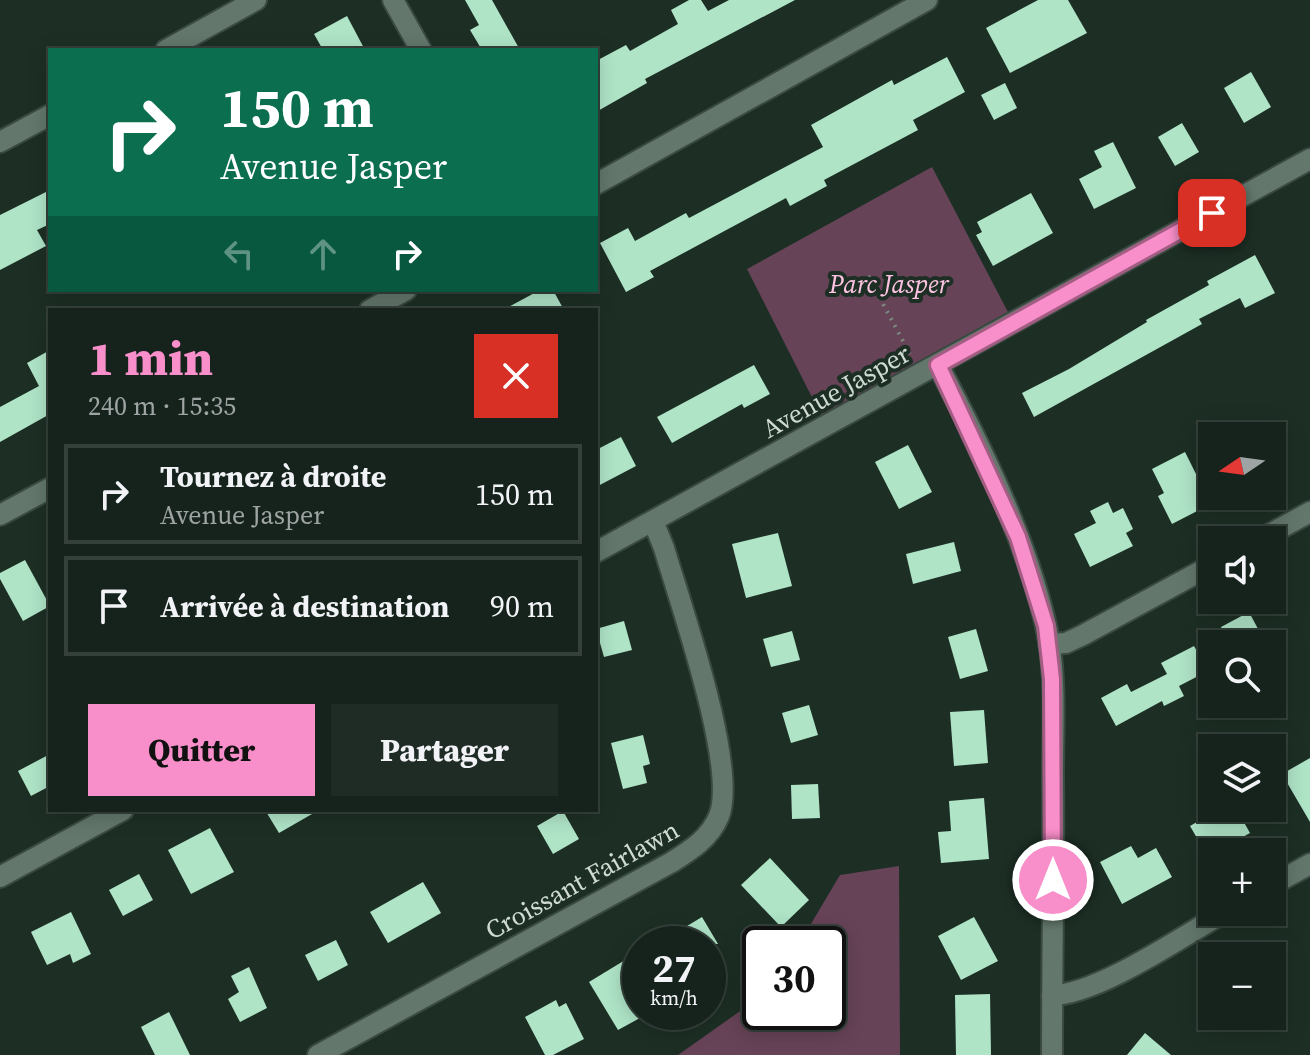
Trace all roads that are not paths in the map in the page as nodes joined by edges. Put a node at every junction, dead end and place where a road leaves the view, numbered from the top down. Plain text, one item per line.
1 (256, 0) edge
2 (393, 0) edge
3 (927, 0) edge
4 (170, 48) edge
5 (420, 48) edge
6 (48, 116) edge
7 (0, 142) edge
8 (1310, 159) edge
9 (598, 183) edge
10 (402, 292) edge
11 (374, 308) edge
12 (938, 365) junction
13 (48, 489) edge
14 (1310, 512) edge
15 (0, 515) edge
16 (653, 521) junction
17 (1284, 526) edge
18 (598, 551) edge
19 (1198, 573) edge
20 (1049, 644) junction
21 (119, 812) edge
22 (1310, 864) edge
23 (0, 877) edge
24 (1286, 877) edge
25 (1200, 926) edge
26 (1052, 995) junction
27 (318, 1055) edge
28 (1052, 1055) edge

1 - 4 street
2 - 5 street
3 - 9 street
6 - 7 street
8 - 12 street, Avenue Jasper
10 - 11 street
12 - 16 street, Avenue Jasper
12 - 20 street
13 - 15 street
14 - 17 street
16 - 18 street, Avenue Jasper
16 - 27 street, Croissant Fairlawn
19 - 20 street
20 - 26 street
21 - 23 street
22 - 24 street
25 - 26 street
26 - 28 street

